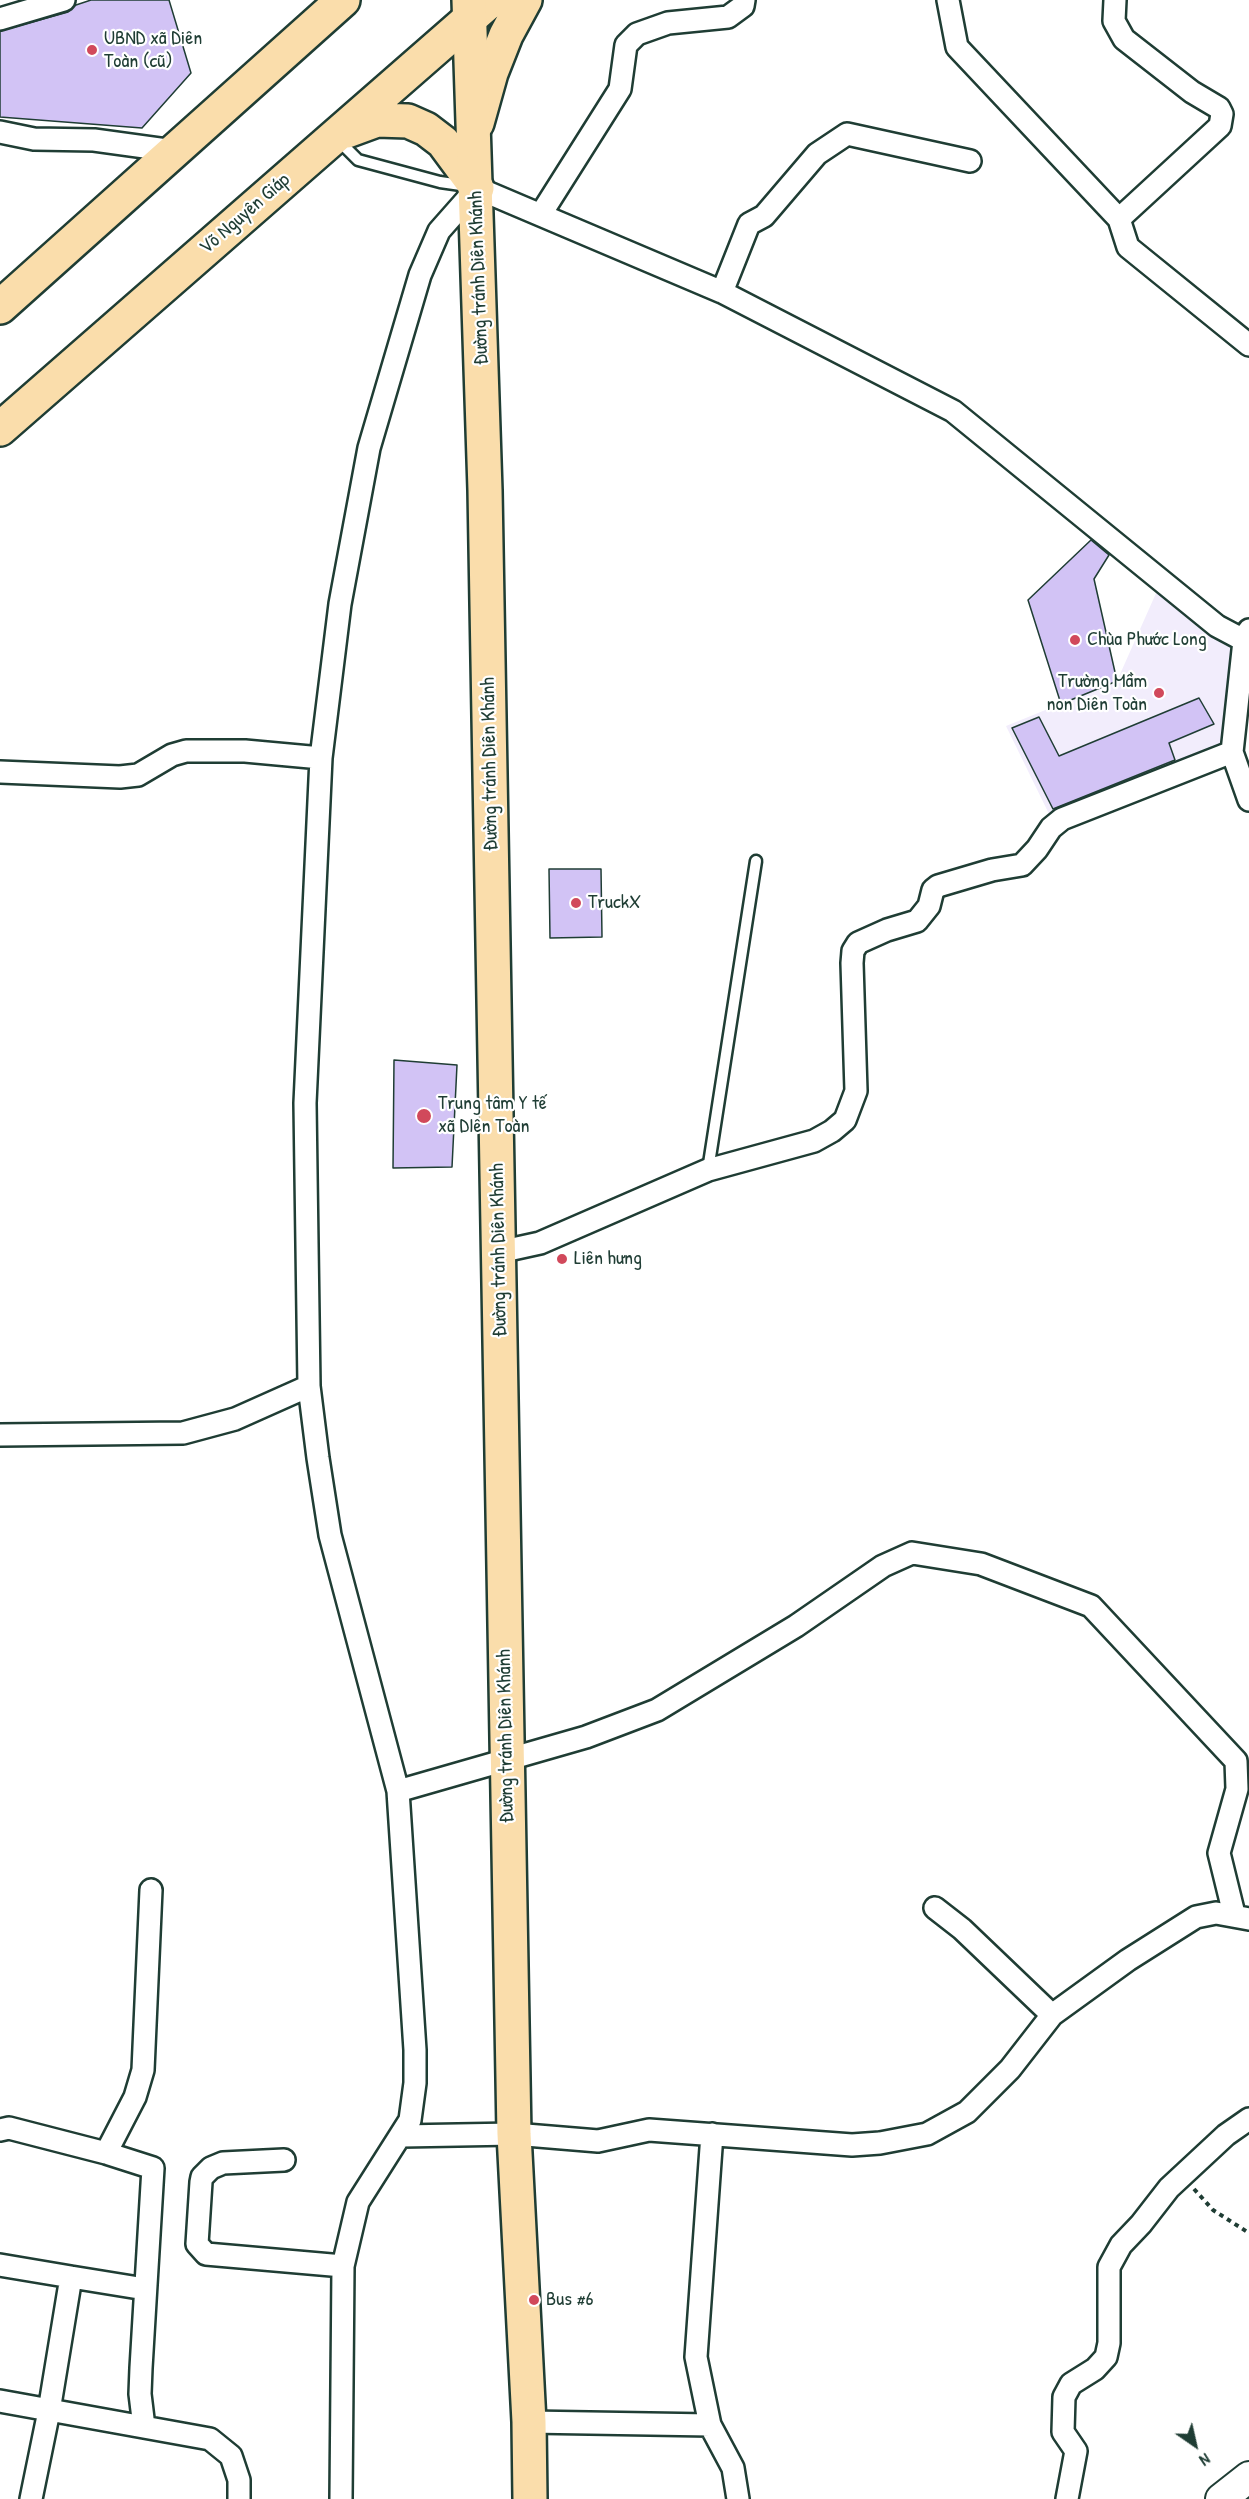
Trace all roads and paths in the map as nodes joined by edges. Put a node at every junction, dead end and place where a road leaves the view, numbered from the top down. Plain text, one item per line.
1 (64, 0) edge
2 (343, 0) edge
3 (525, 0) edge
4 (744, 0) edge
5 (948, 0) edge
6 (1115, 0) edge
7 (477, 6) edge
8 (0, 19) edge
9 (0, 132) edge
10 (334, 137) junction
11 (474, 140) junction
12 (174, 151) junction
13 (970, 161) dead end
14 (477, 188) junction
15 (541, 214) junction
16 (1119, 219) junction
17 (722, 292) junction
18 (0, 307) edge
19 (1249, 345) edge
20 (0, 429) edge
21 (1247, 638) edge
22 (1232, 752) junction
23 (321, 758) junction
24 (0, 772) edge
25 (1249, 800) edge
26 (756, 861) dead end
27 (708, 1170) junction
28 (499, 1252) junction
29 (309, 1386) junction
30 (0, 1435) edge
31 (506, 1761) junction
32 (398, 1791) junction
33 (151, 1890) dead end
34 (935, 1908) dead end
35 (1241, 1916) edge
36 (1052, 2015) junction
37 (1249, 2119) edge
38 (0, 2130) edge
39 (514, 2134) junction
40 (712, 2134) junction
41 (402, 2136) junction
42 (106, 2153) junction
43 (284, 2160) dead end
44 (1184, 2174) junction
45 (1249, 2233) edge
46 (0, 2265) edge
47 (343, 2266) junction
48 (71, 2277) junction
49 (145, 2289) junction
50 (0, 2401) edge
51 (50, 2411) junction
52 (529, 2422) junction
53 (710, 2426) junction
54 (144, 2427) junction
55 (1249, 2477) edge
56 (31, 2499) edge
57 (239, 2499) edge
58 (341, 2499) edge
59 (530, 2499) edge
60 (738, 2499) edge
61 (1067, 2499) edge
62 (1221, 2499) edge

1 - 8 street
2 - 12 main road
3 - 11 main road
4 - 15 street
5 - 16 street
6 - 16 street
7 - 10 main road, Võ Nguyên Giáp
7 - 11 main road, Đường tránh Diên Khánh
9 - 12 street
10 - 14 lane
10 - 14 main road
10 - 20 main road, Võ Nguyên Giáp
11 - 14 main road, Đường tránh Diên Khánh
12 - 18 main road
13 - 17 street
14 - 15 street
14 - 23 street
14 - 28 main road, Đường tránh Diên Khánh
15 - 17 street
16 - 19 street
17 - 21 street
21 - 22 street
22 - 25 street
22 - 27 street
23 - 24 street
23 - 29 street
26 - 27 lane
27 - 28 street
28 - 31 main road, Đường tránh Diên Khánh
29 - 30 street
29 - 32 street
31 - 32 street
31 - 35 street
31 - 39 main road, Đường tránh Diên Khánh
32 - 41 street
33 - 42 street
34 - 36 street
35 - 36 street
36 - 40 street
37 - 44 street
38 - 42 street
39 - 40 street
39 - 41 street
39 - 52 main road, Đường tránh Diên Khánh
40 - 53 street
41 - 47 street
42 - 49 street
43 - 47 street
44 - 45 path
44 - 61 street
46 - 48 street
47 - 58 street
48 - 49 street
48 - 51 street
49 - 54 street
50 - 51 street
51 - 54 street
51 - 56 street
52 - 53 street
52 - 59 main road, Đường tránh Diên Khánh
53 - 60 street
54 - 57 street
55 - 62 main road

